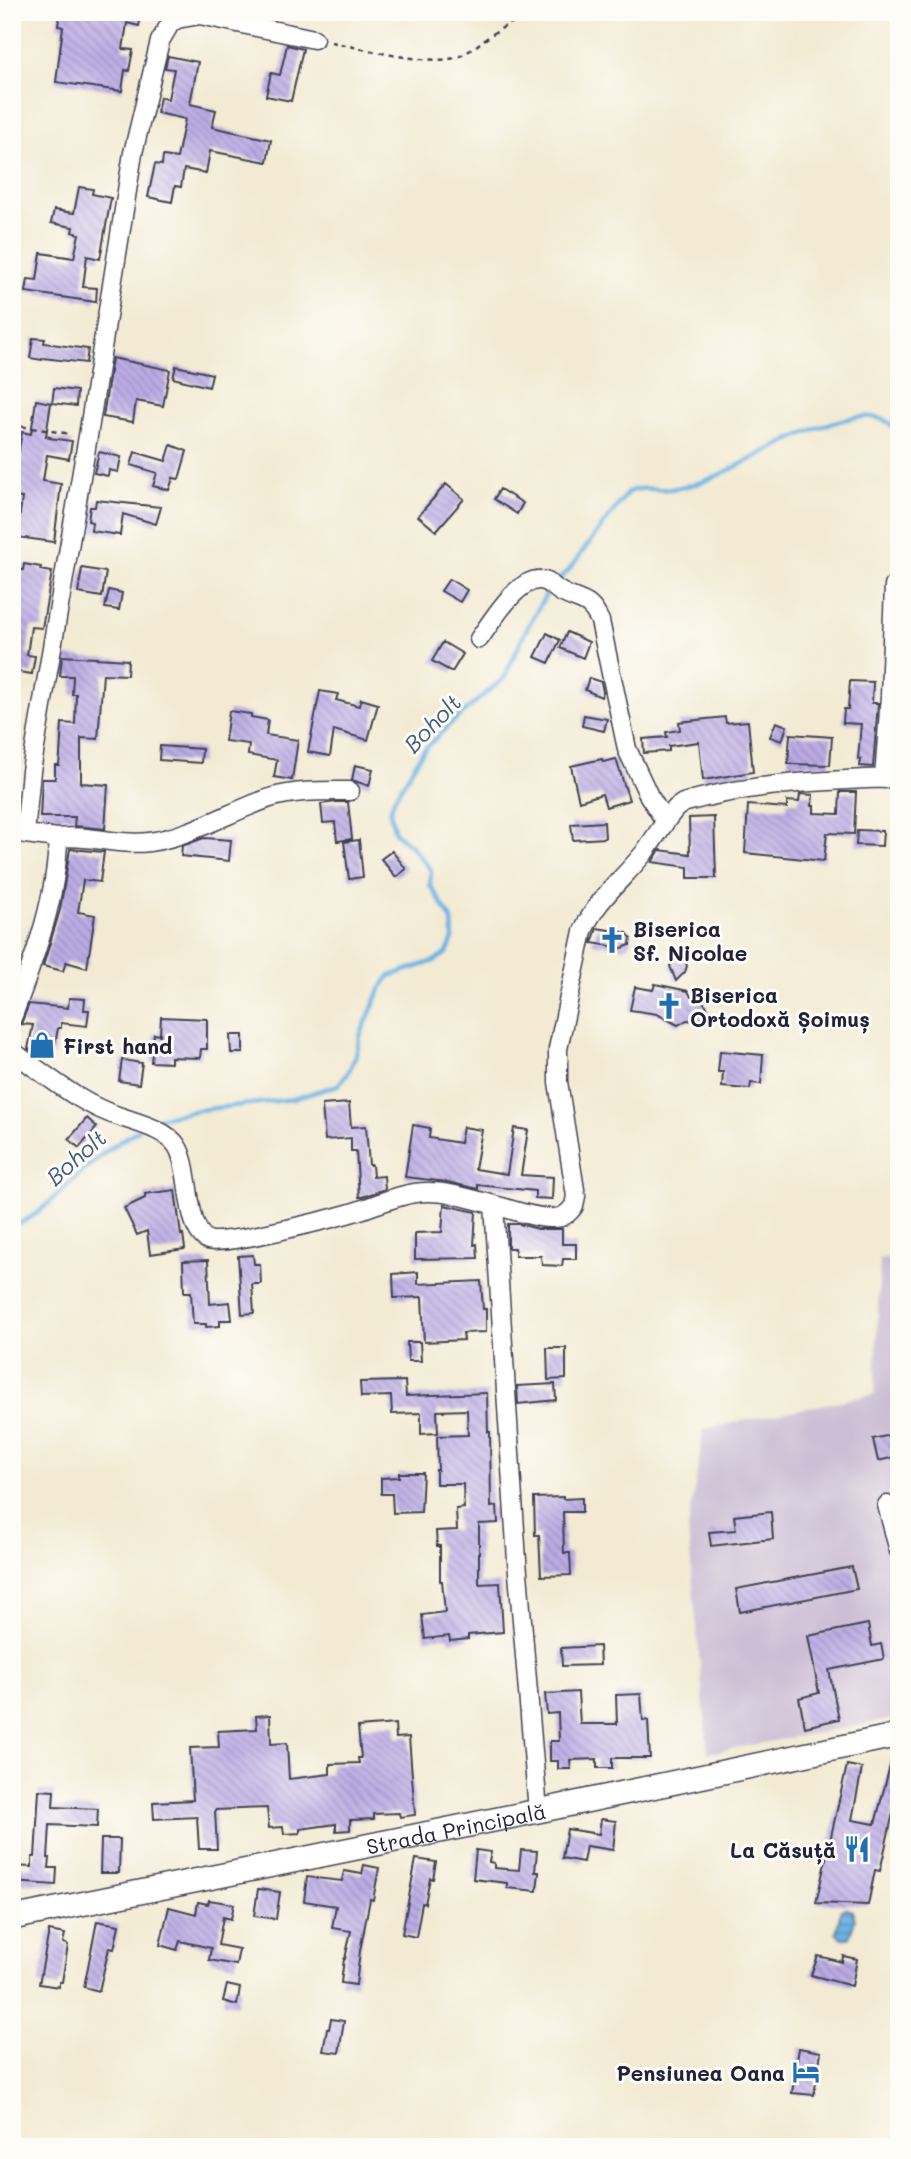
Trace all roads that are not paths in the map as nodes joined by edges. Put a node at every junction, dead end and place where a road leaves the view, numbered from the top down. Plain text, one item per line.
1 (314, 39) road end
2 (899, 586) edge
3 (479, 639) dead end
4 (892, 778) edge
5 (350, 790) dead end
6 (666, 821) junction
7 (19, 833) edge
8 (58, 838) junction
9 (12, 1018) edge
10 (12, 1051) edge
11 (494, 1205) junction
12 (887, 1505) dead end
13 (896, 1530) edge
14 (899, 1551) edge
15 (899, 1735) edge
16 (538, 1811) junction
17 (12, 1918) edge

1 - 7 street
2 - 4 street
3 - 6 street
4 - 6 street
5 - 8 street
6 - 11 street
7 - 8 street
8 - 9 street
10 - 11 street
11 - 16 street
12 - 13 street
13 - 14 street
15 - 16 main road, Strada Principală
16 - 17 main road, Strada Principală

